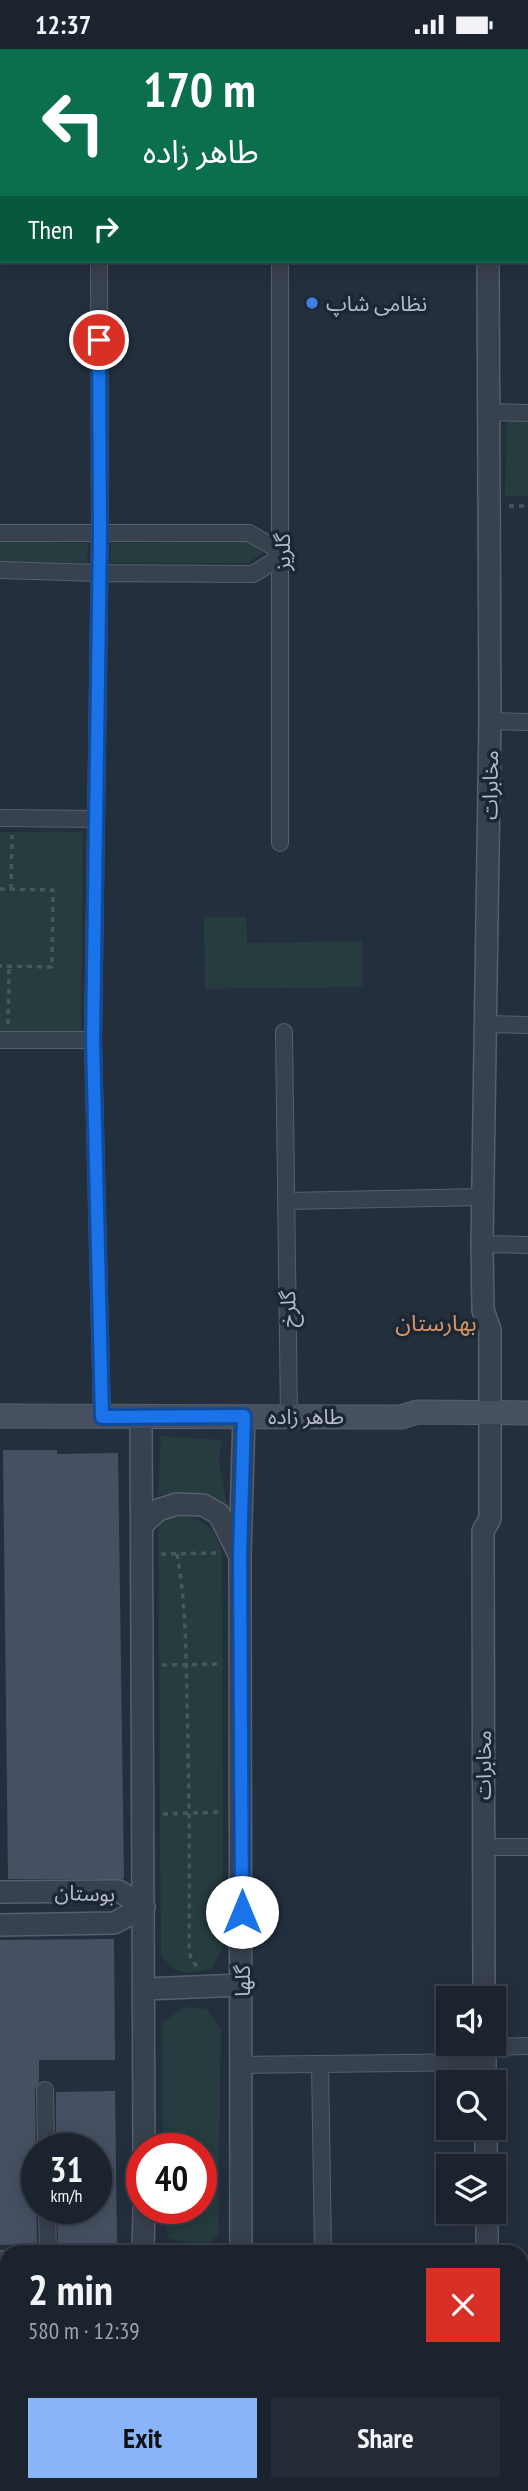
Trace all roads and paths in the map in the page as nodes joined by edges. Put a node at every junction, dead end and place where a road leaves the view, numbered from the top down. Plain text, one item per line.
1 (99, 263) edge
2 (281, 263) edge
3 (488, 263) edge
4 (489, 412) junction
5 (528, 413) edge
6 (0, 533) edge
7 (100, 534) junction
8 (282, 554) junction
9 (0, 569) edge
10 (99, 573) junction
11 (490, 721) junction
12 (528, 722) edge
13 (0, 818) edge
14 (94, 819) junction
15 (13, 832) dead end
16 (280, 843) dead end
17 (0, 889) edge
18 (10, 889) junction
19 (0, 966) edge
20 (9, 967) junction
21 (487, 1024) junction
22 (528, 1025) edge
23 (285, 1032) dead end
24 (4, 1040) edge
25 (93, 1040) junction
26 (483, 1197) junction
27 (286, 1201) junction
28 (482, 1244) junction
29 (528, 1245) edge
30 (0, 1407) edge
31 (528, 1413) edge
32 (0, 1416) edge
33 (244, 1416) junction
34 (289, 1416) junction
35 (102, 1417) junction
36 (141, 1417) junction
37 (483, 1420) junction
38 (528, 1427) edge
39 (142, 1525) junction
40 (158, 1554) dead end
41 (177, 1554) junction
42 (231, 1554) junction
43 (222, 1664) dead end
44 (158, 1665) dead end
45 (186, 1665) junction
46 (223, 1812) dead end
47 (190, 1813) junction
48 (159, 1814) dead end
49 (483, 1847) junction
50 (528, 1847) edge
51 (0, 1892) edge
52 (144, 1907) junction
53 (0, 1925) edge
54 (201, 1971) dead end
55 (242, 1985) junction
56 (484, 1986) edge
57 (144, 1989) junction
58 (528, 2046) edge
59 (485, 2059) edge
60 (242, 2064) junction
61 (320, 2064) junction
62 (45, 2090) dead end
63 (46, 2133) edge
64 (144, 2133) edge
65 (47, 2224) edge
66 (144, 2224) edge
67 (487, 2224) edge
68 (144, 2243) edge
69 (48, 2245) edge
70 (241, 2245) edge
71 (323, 2245) edge
72 (487, 2245) edge

1 - 7 street
2 - 8 street, گلریز
3 - 4 street, مخابرات
4 - 5 street
4 - 11 street, مخابرات
6 - 7 street
7 - 8 street
7 - 10 street
8 - 10 street
8 - 16 street, گلریز
9 - 10 street
10 - 14 street
11 - 12 street
11 - 21 street, مخابرات
13 - 14 street
14 - 25 street
15 - 18 path
17 - 18 path
18 - 20 path
19 - 20 path
20 - 24 path
21 - 22 street
21 - 26 street, مخابرات
23 - 27 street, گلرخ
24 - 25 street
25 - 35 street
26 - 27 street
26 - 28 street, مخابرات
27 - 34 street, گلرخ
28 - 29 street
28 - 37 street, مخابرات
30 - 32 street
31 - 37 main road, طاهر زاده
32 - 35 main road, طاهر زاده
33 - 34 main road, طاهر زاده
33 - 36 main road, طاهر زاده
33 - 42 street, گلها
34 - 37 main road, طاهر زاده
35 - 36 main road, طاهر زاده
36 - 39 street
37 - 38 main road, طاهر زاده
37 - 49 street, مخابرات
39 - 42 street
39 - 52 street
40 - 41 path
41 - 42 path
41 - 45 path
42 - 55 street, گلها
43 - 45 path
44 - 45 path
45 - 47 path
46 - 47 path
47 - 48 path
47 - 54 path
49 - 50 street
49 - 56 street, مخابرات
51 - 52 street, بوستان
52 - 53 street, بوستان
52 - 57 street
55 - 57 street
55 - 60 street, گلها
57 - 64 street
58 - 59 street
59 - 61 street
60 - 61 street
60 - 70 street, گلها
61 - 71 street
62 - 63 street
65 - 69 street
66 - 68 street
67 - 72 street

